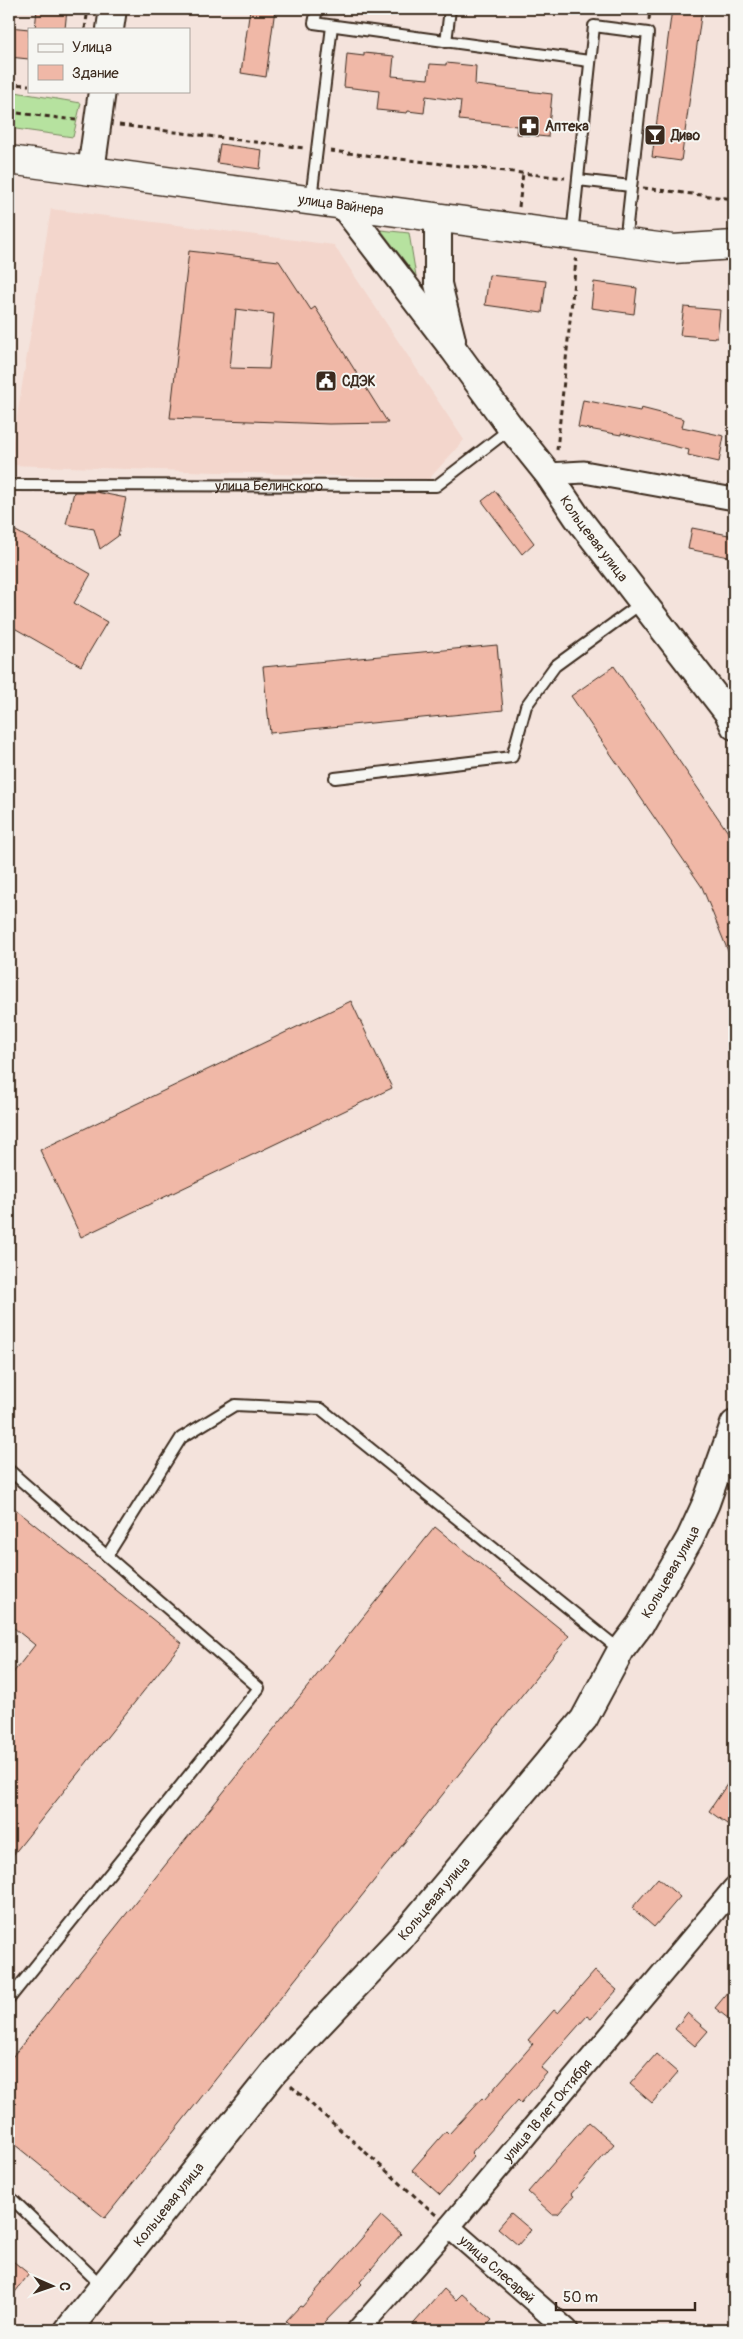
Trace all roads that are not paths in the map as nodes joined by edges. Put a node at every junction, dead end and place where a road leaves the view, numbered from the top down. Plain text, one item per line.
1 (113, 9) edge
2 (316, 9) edge
3 (450, 9) edge
4 (332, 26) junction
5 (110, 28) edge
6 (446, 42) junction
7 (589, 61) junction
8 (102, 92) edge
9 (9, 160) edge
10 (91, 171) junction
11 (578, 180) junction
12 (631, 186) junction
13 (310, 200) junction
14 (342, 204) junction
15 (438, 218) junction
16 (625, 243) junction
17 (734, 245) edge
18 (569, 247) junction
19 (673, 249) junction
20 (734, 259) edge
21 (454, 350) junction
22 (511, 428) junction
23 (548, 474) junction
24 (9, 485) edge
25 (734, 499) edge
26 (644, 602) junction
27 (734, 726) edge
28 (335, 778) dead end
29 (734, 1424) edge
30 (9, 1470) edge
31 (107, 1556) junction
32 (621, 1650) junction
33 (734, 1888) edge
34 (9, 1999) edge
35 (9, 2196) edge
36 (449, 2228) junction
37 (103, 2287) junction
38 (68, 2330) edge
39 (358, 2330) edge
40 (567, 2330) edge

1 - 5 street
2 - 4 lane
3 - 6 lane
4 - 6 lane
4 - 13 lane
6 - 7 lane
7 - 11 lane
7 - 12 lane
8 - 10 street
9 - 10 main road, улица Вайнера
10 - 13 main road, улица Вайнера
11 - 12 lane
11 - 18 lane
12 - 16 lane
13 - 14 main road, улица Вайнера
14 - 15 main road, улица Вайнера
14 - 21 street, Кольцевая улица
15 - 18 main road, улица Вайнера
15 - 21 street, Кольцевая улица
16 - 18 main road, улица Вайнера
16 - 19 main road, улица Вайнера
17 - 19 main road, улица Вайнера
19 - 20 street, улица Вайнера
21 - 22 street, Кольцевая улица
22 - 23 street, Кольцевая улица
22 - 24 lane, улица Белинского
23 - 25 street
23 - 26 street, Кольцевая улица
26 - 27 street, Кольцевая улица
26 - 28 lane
29 - 32 street, Кольцевая улица
30 - 31 lane
31 - 32 lane
31 - 34 lane
32 - 37 street, Кольцевая улица
33 - 36 street, улица 18 лет Октября
35 - 37 lane
36 - 39 street, улица 18 лет Октября
36 - 40 street, улица Слесарей
37 - 38 street, Кольцевая улица

